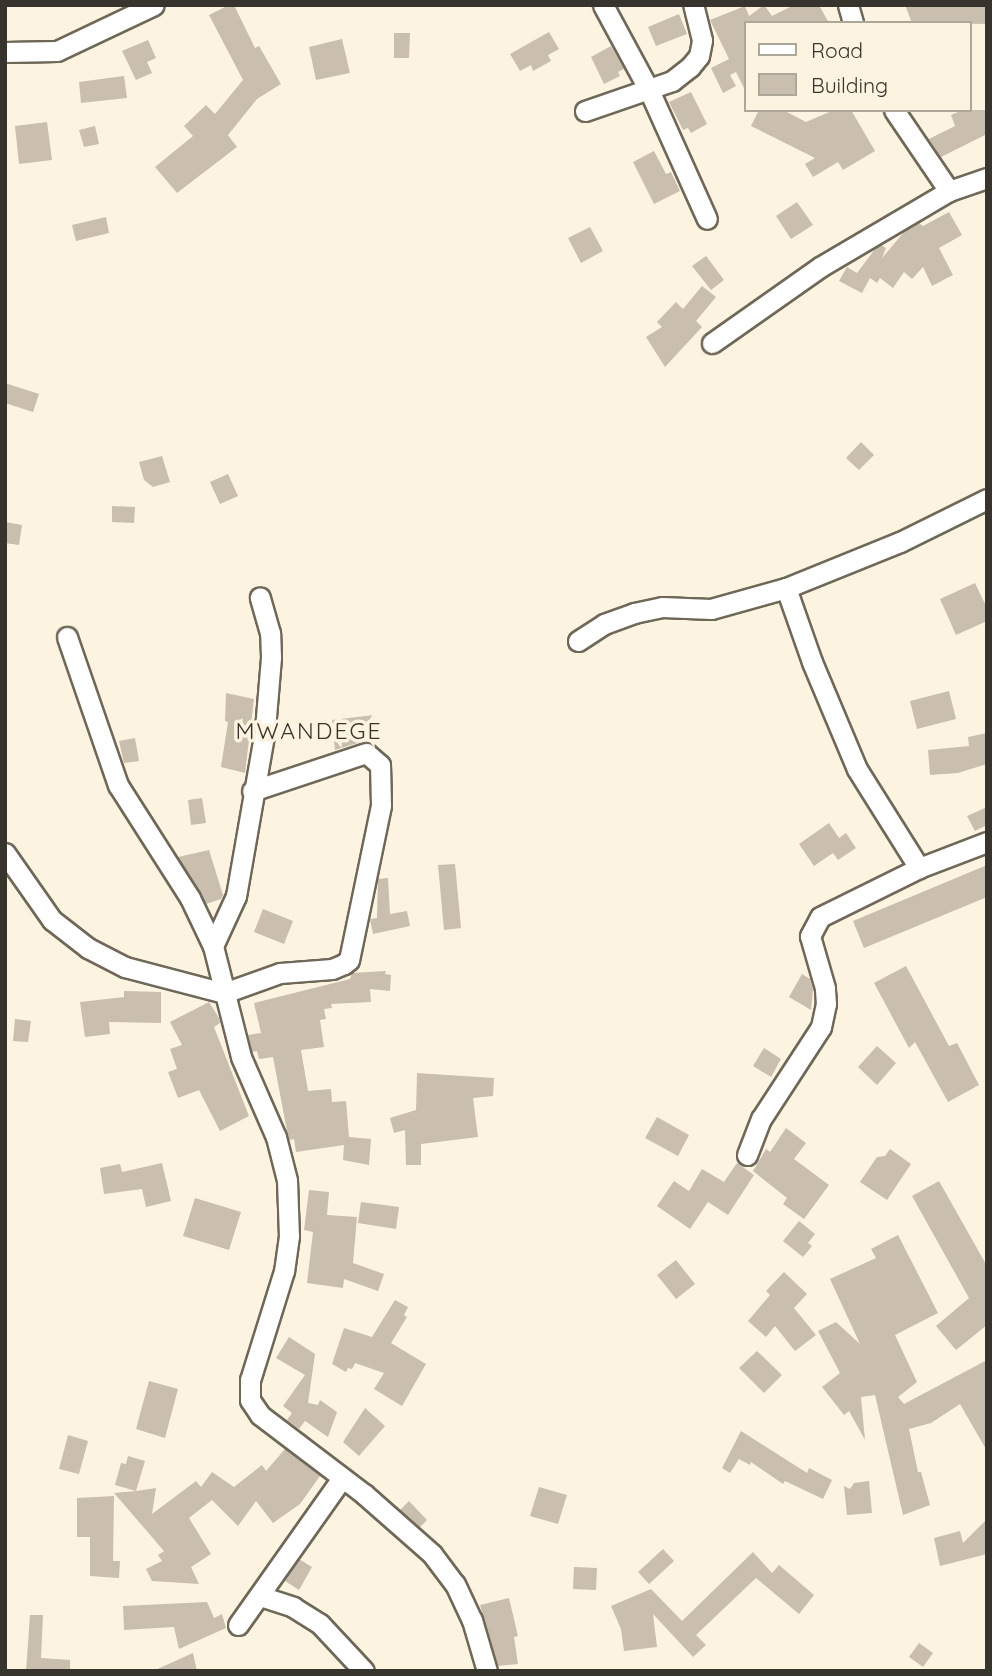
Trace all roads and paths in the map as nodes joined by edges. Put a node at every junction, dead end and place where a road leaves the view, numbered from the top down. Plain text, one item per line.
1 (154, 5) edge
2 (603, 5) edge
3 (693, 5) edge
4 (123, 13) edge
5 (5, 52) edge
6 (649, 90) junction
7 (585, 111) dead end
8 (895, 112) edge
9 (987, 178) edge
10 (949, 191) junction
11 (707, 219) dead end
12 (712, 343) dead end
13 (987, 499) edge
14 (786, 588) junction
15 (260, 597) dead end
16 (67, 637) dead end
17 (578, 641) dead end
18 (253, 792) junction
19 (987, 842) edge
20 (5, 853) edge
21 (919, 868) junction
22 (213, 946) junction
23 (224, 993) junction
24 (747, 1155) dead end
25 (342, 1478) junction
26 (260, 1596) junction
27 (239, 1625) dead end
28 (363, 1671) edge
29 (487, 1671) edge

1 - 4 street
2 - 6 street
3 - 6 street
4 - 5 street
6 - 7 street
6 - 11 street
8 - 10 street
9 - 10 street
10 - 12 street
13 - 14 street
14 - 17 street
14 - 21 street
15 - 18 street
16 - 22 street
18 - 22 street
18 - 23 street
19 - 21 street
20 - 23 street
21 - 24 street
22 - 23 street
23 - 25 street
25 - 26 street
25 - 29 street
26 - 27 street
26 - 28 street

